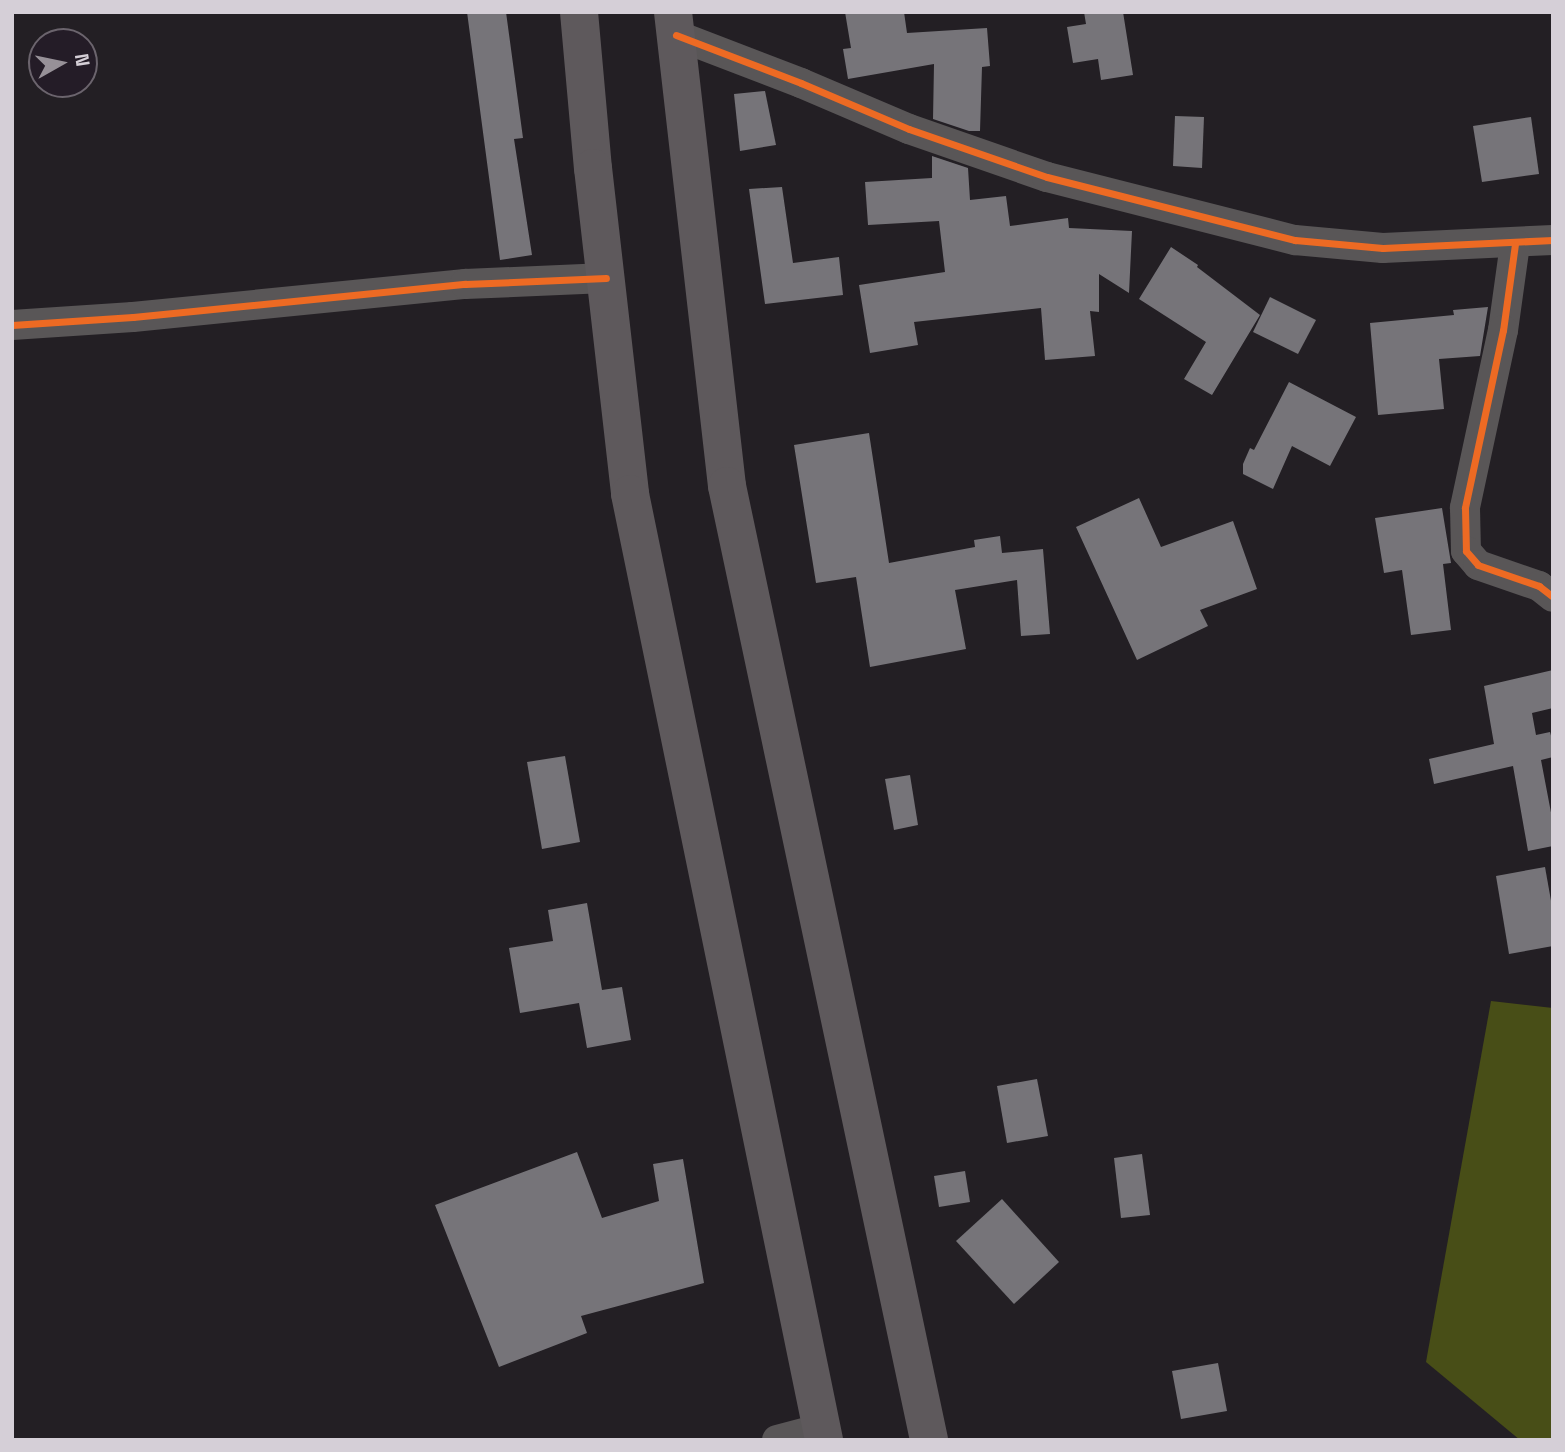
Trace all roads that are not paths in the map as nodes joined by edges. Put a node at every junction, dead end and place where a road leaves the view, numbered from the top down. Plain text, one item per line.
1 (579, 12) edge
2 (675, 24) edge
3 (1553, 240) edge
4 (1515, 244) junction
5 (606, 278) junction
6 (12, 325) edge
7 (1553, 597) edge
8 (823, 1434) edge
9 (777, 1440) edge
10 (929, 1440) edge

1 - 5 highway
2 - 4 street
2 - 10 highway
3 - 4 street
4 - 7 street
5 - 6 street
5 - 8 highway
8 - 9 street

